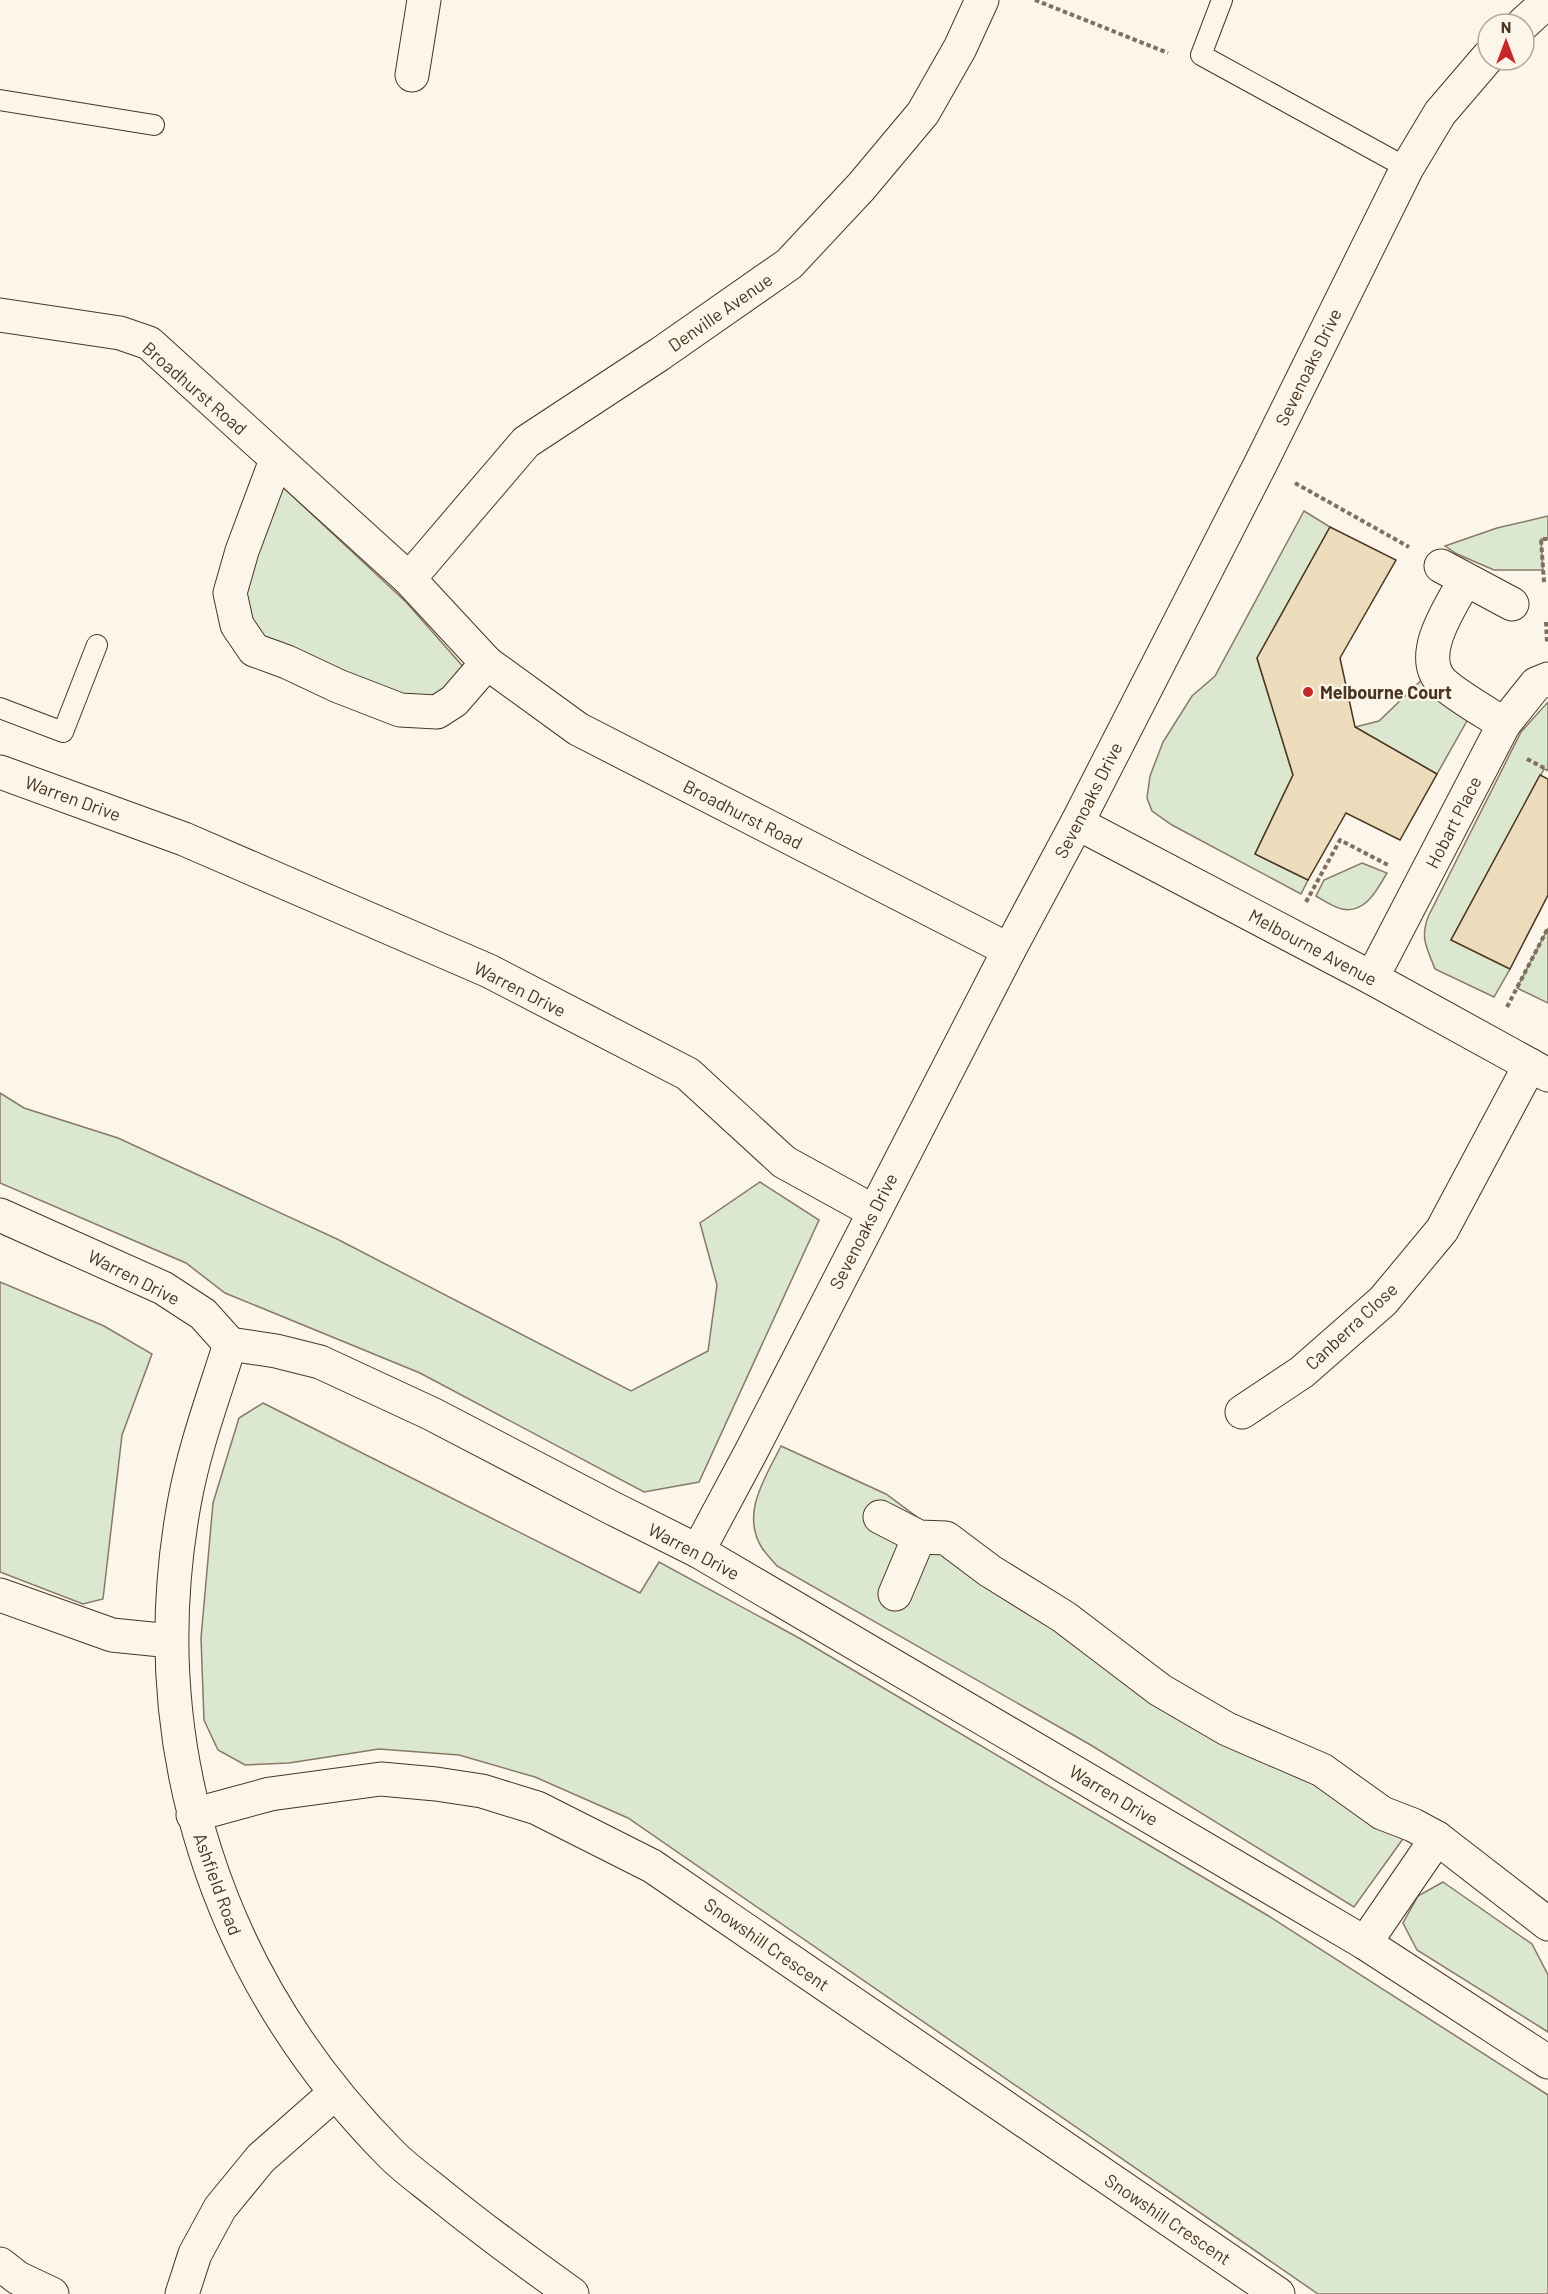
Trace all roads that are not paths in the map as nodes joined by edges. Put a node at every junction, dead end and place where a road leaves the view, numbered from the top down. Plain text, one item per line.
1 (424, 0) edge
2 (982, 0) edge
3 (1222, 0) edge
4 (1548, 2) edge
5 (1536, 13) edge
6 (1476, 71) edge
7 (412, 75) dead end
8 (0, 100) edge
9 (154, 125) dead end
10 (1407, 168) junction
11 (0, 315) edge
12 (276, 460) junction
13 (409, 579) junction
14 (1512, 604) dead end
15 (97, 645) dead end
16 (487, 663) junction
17 (1548, 679) edge
18 (0, 708) edge
19 (1504, 724) junction
20 (0, 772) edge
21 (1077, 823) junction
22 (1009, 950) junction
23 (1372, 978) junction
24 (1539, 1070) edge
25 (873, 1211) junction
26 (0, 1215) edge
27 (230, 1344) junction
28 (1242, 1413) dead end
29 (880, 1517) dead end
30 (920, 1537) junction
31 (698, 1551) junction
32 (895, 1594) dead end
33 (0, 1595) edge
34 (171, 1641) junction
35 (193, 1815) junction
36 (1437, 1838) junction
37 (1548, 1924) edge
38 (1365, 1943) junction
39 (1548, 2062) edge
40 (335, 2093) junction
41 (0, 2264) edge
42 (1241, 2284) edge
43 (52, 2294) edge
44 (182, 2294) edge
45 (572, 2294) edge
46 (1278, 2294) edge

1 - 7 street
2 - 13 street, Denville Avenue
3 - 10 lane
4 - 5 street
6 - 10 street, Sevenoaks Drive
8 - 9 lane
10 - 21 street, Sevenoaks Drive
11 - 12 street, Broadhurst Road
12 - 13 street, Broadhurst Road
12 - 16 street
13 - 16 street, Broadhurst Road
14 - 19 street
15 - 18 lane
16 - 22 street, Broadhurst Road
17 - 19 street, Hobart Place
19 - 23 street, Hobart Place
20 - 25 street, Warren Drive
21 - 22 street, Sevenoaks Drive
21 - 23 street, Melbourne Avenue
22 - 25 street, Sevenoaks Drive
23 - 24 street, Melbourne Avenue
24 - 28 street, Canberra Close
25 - 31 street, Sevenoaks Drive
26 - 27 street, Warren Drive
27 - 31 street, Warren Drive
27 - 34 street, Ashfield Road
29 - 30 street
30 - 32 street
30 - 36 street
31 - 38 street, Warren Drive
33 - 34 street
34 - 35 street, Ashfield Road
35 - 40 street, Ashfield Road
35 - 42 street, Snowshill Crescent
36 - 37 street
36 - 38 street
38 - 39 street, Warren Drive
40 - 44 street
40 - 45 street, Ashfield Road
41 - 43 street
42 - 46 street, Snowshill Crescent

